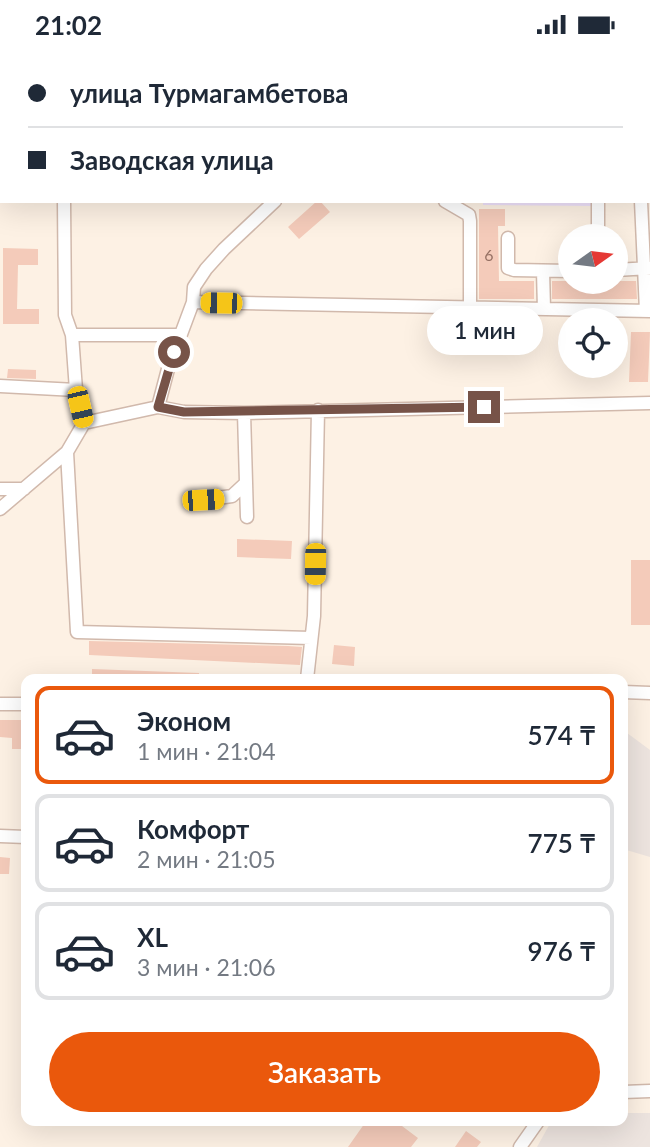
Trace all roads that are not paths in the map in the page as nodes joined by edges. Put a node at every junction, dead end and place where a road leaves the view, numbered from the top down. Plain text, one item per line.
1 (64, 203) edge
2 (273, 203) edge
3 (448, 203) edge
4 (598, 203) edge
5 (641, 203) edge
6 (598, 224) edge
7 (508, 238) dead end
8 (647, 268) edge
9 (628, 269) edge
10 (543, 271) junction
11 (558, 271) edge
12 (193, 302) junction
13 (470, 308) junction
14 (544, 309) junction
15 (648, 311) edge
16 (72, 335) junction
17 (180, 335) junction
18 (0, 386) edge
19 (76, 390) junction
20 (650, 403) edge
21 (158, 407) junction
22 (318, 410) junction
23 (244, 413) junction
24 (83, 423) junction
25 (67, 452) junction
26 (246, 483) junction
27 (0, 489) edge
28 (24, 489) junction
29 (203, 500) dead end
30 (0, 509) edge
31 (247, 517) dead end
32 (311, 638) junction
33 (307, 674) edge
34 (628, 692) edge
35 (650, 692) edge
36 (0, 704) edge
37 (21, 704) edge
38 (0, 836) edge
39 (21, 837) edge
40 (628, 1091) edge
41 (650, 1091) edge
42 (535, 1126) edge
43 (520, 1147) edge

1 - 16 street
2 - 12 street
3 - 13 street
4 - 6 street
5 - 8 street
7 - 10 street
8 - 9 street
8 - 15 street
10 - 11 street
10 - 14 street
12 - 13 street
12 - 17 street
13 - 14 street
14 - 15 street
16 - 17 street
16 - 19 street
17 - 21 street
18 - 19 street
19 - 24 street
20 - 22 street
21 - 23 street
21 - 24 street
22 - 23 street
22 - 32 street
23 - 26 street
24 - 25 street
25 - 28 street
25 - 32 street
26 - 29 street
26 - 31 street
27 - 28 street
28 - 30 street
32 - 33 street
34 - 35 street
36 - 37 street
38 - 39 street
40 - 41 street
42 - 43 street

